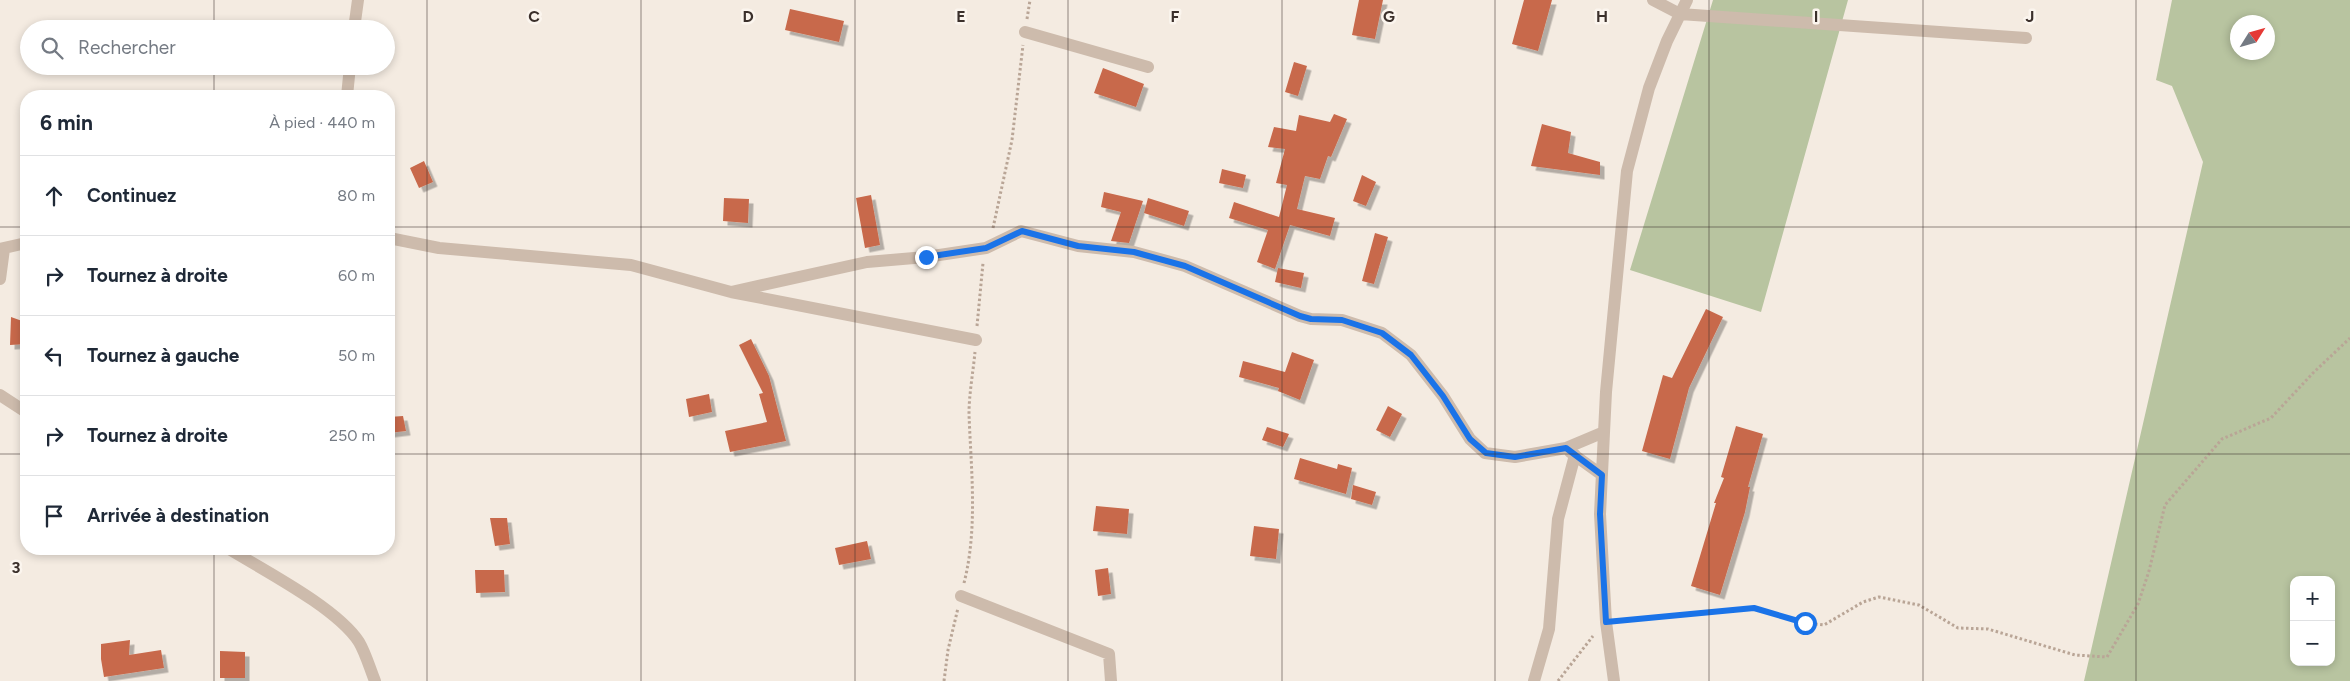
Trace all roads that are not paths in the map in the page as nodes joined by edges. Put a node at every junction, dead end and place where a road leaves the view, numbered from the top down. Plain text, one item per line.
1 (358, 0) edge
2 (1653, 0) edge
3 (1687, 0) edge
4 (1680, 14) junction
5 (355, 20) edge
6 (1025, 32) road end
7 (2026, 38) dead end
8 (1148, 67) dead end
9 (349, 75) edge
10 (348, 90) edge
11 (395, 239) edge
12 (20, 244) edge
13 (2, 249) edge
14 (0, 279) edge
15 (731, 292) junction
16 (976, 340) road end
17 (0, 395) edge
18 (20, 408) edge
19 (1604, 432) junction
20 (1571, 452) junction
21 (1602, 475) junction
22 (239, 555) edge
23 (961, 596) road end
24 (375, 681) edge
25 (1111, 681) edge
26 (1534, 681) edge
27 (1614, 681) edge

1 - 5 street
2 - 4 street
3 - 4 street
4 - 7 street
4 - 19 street
6 - 8 street
9 - 10 street
11 - 15 street
12 - 13 street
13 - 14 street
15 - 16 street
15 - 20 street
17 - 18 street
19 - 20 street
19 - 21 street
20 - 21 street
20 - 26 street
21 - 27 street
22 - 24 street
23 - 25 street

